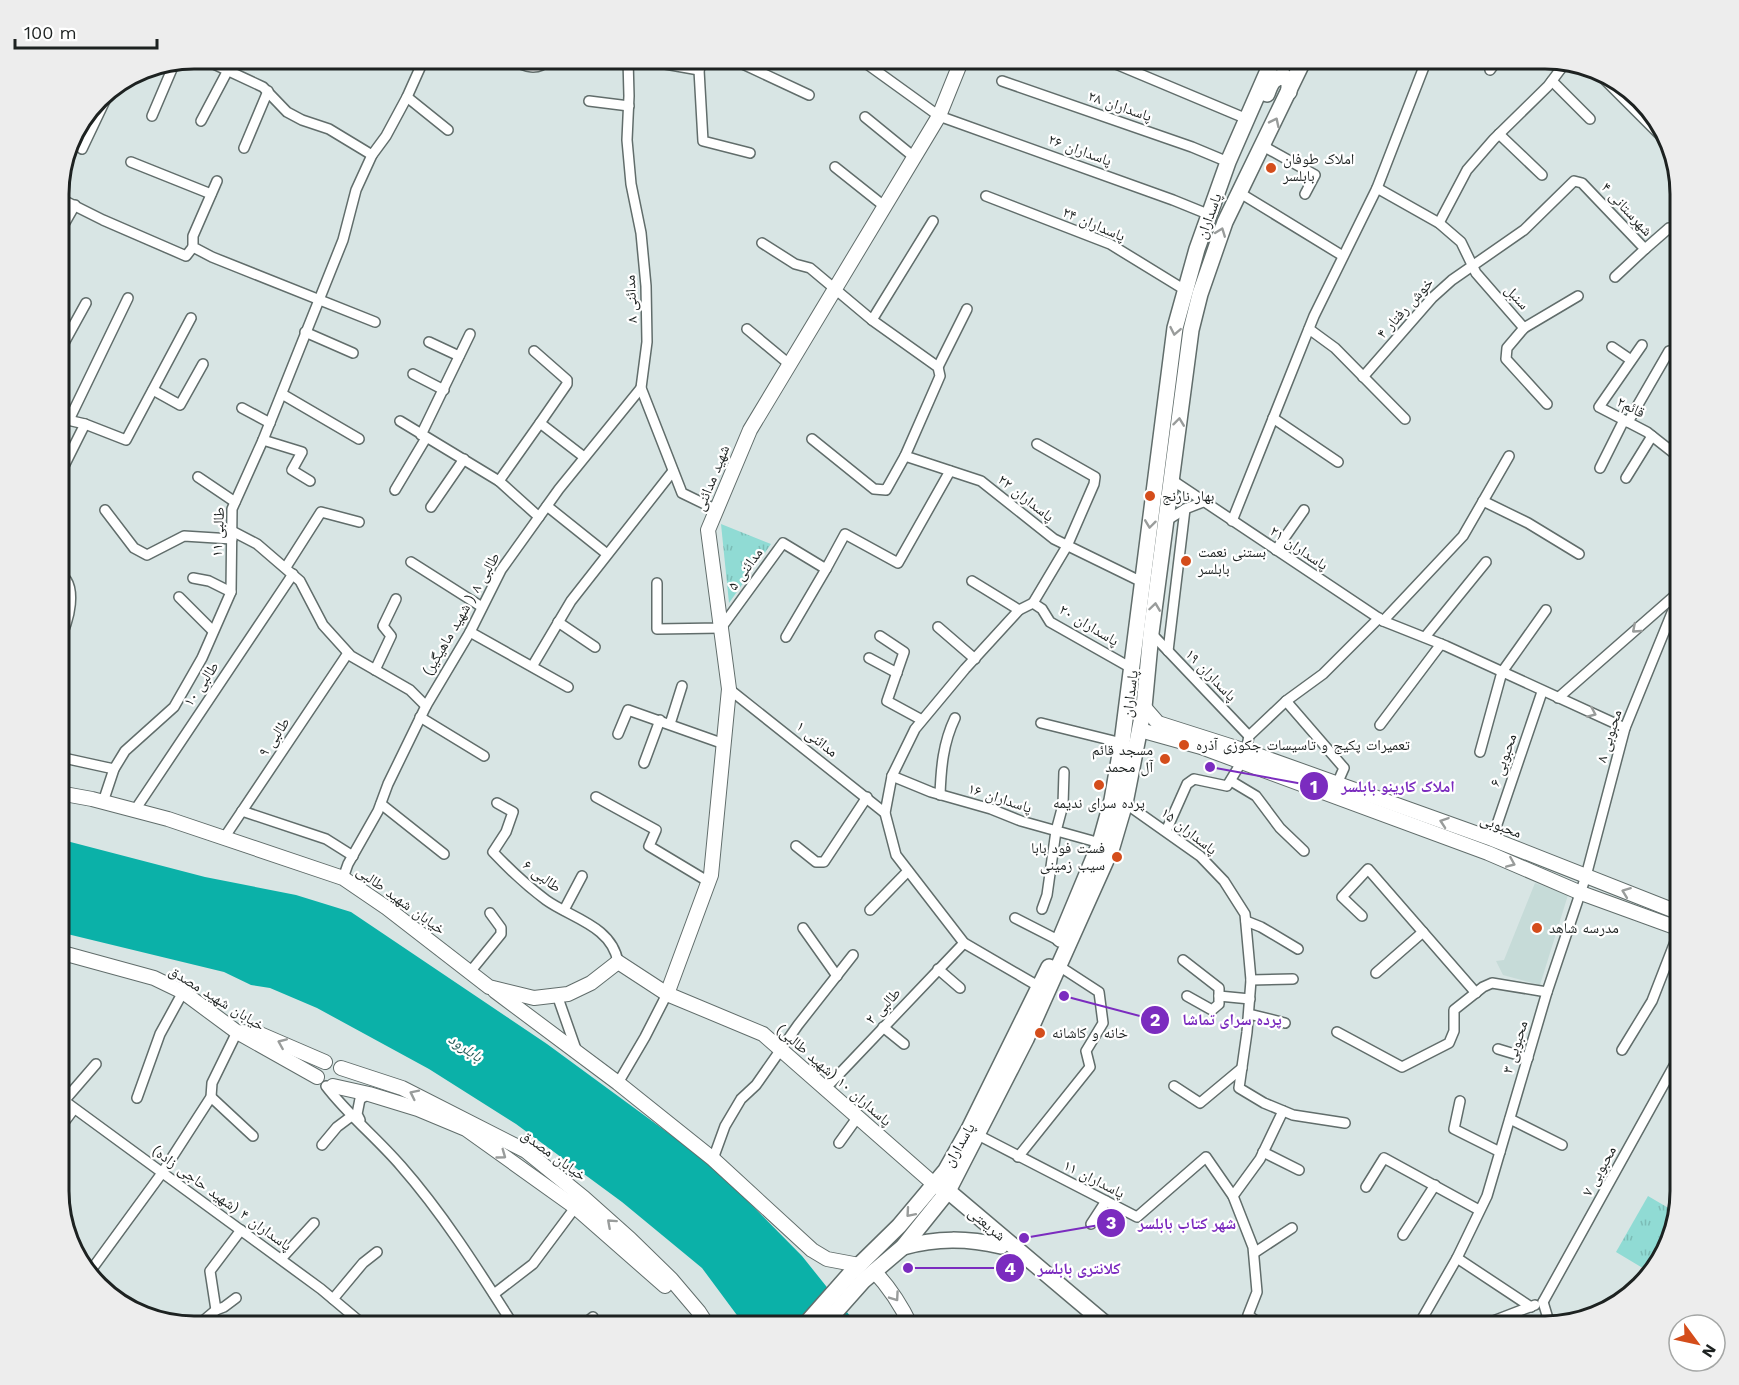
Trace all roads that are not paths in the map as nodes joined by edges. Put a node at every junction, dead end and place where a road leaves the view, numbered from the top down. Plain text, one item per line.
1 (419, 69) edge
2 (628, 69) edge
3 (694, 69) edge
4 (755, 69) edge
5 (875, 69) edge
6 (958, 69) edge
7 (1130, 69) edge
8 (1268, 69) edge
9 (1299, 69) edge
10 (1423, 69) edge
11 (228, 70) joint
12 (699, 70) joint
13 (1560, 70) edge
14 (171, 71) edge
15 (1002, 81) dead end
16 (1552, 81) junction
17 (268, 91) junction
18 (1289, 92) junction
19 (1618, 93) edge
20 (810, 95) dead end
21 (406, 97) junction
22 (589, 101) dead end
23 (629, 106) junction
24 (99, 114) edge
25 (152, 116) dead end
26 (939, 116) junction
27 (865, 117) dead end
28 (1247, 119) junction
29 (1590, 119) dead end
30 (201, 121) dead end
31 (1649, 124) edge
32 (448, 130) dead end
33 (1499, 134) junction
34 (1263, 147) junction
35 (244, 148) dead end
36 (82, 149) dead end
37 (750, 153) dead end
38 (372, 155) junction
39 (1230, 157) junction
40 (914, 158) junction
41 (131, 162) dead end
42 (836, 167) dead end
43 (1542, 175) dead end
44 (217, 181) dead end
45 (1377, 188) junction
46 (211, 194) junction
47 (1239, 194) junction
48 (1305, 194) dead end
49 (986, 196) dead end
50 (69, 203) edge
51 (75, 206) junction
52 (884, 206) junction
53 (1210, 215) junction
54 (69, 216) edge
55 (933, 220) dead end
56 (1439, 224) junction
57 (1669, 228) dead end
58 (762, 243) dead end
59 (193, 247) junction
60 (1645, 249) junction
61 (1343, 256) junction
62 (1472, 265) junction
63 (1615, 277) dead end
64 (834, 288) junction
65 (1185, 290) junction
66 (1578, 296) dead end
67 (128, 298) dead end
68 (318, 301) junction
69 (86, 303) dead end
70 (967, 309) dead end
71 (191, 318) dead end
72 (872, 320) junction
73 (375, 322) dead end
74 (1524, 327) junction
75 (747, 329) dead end
76 (1309, 329) junction
77 (305, 332) junction
78 (69, 334) edge
79 (470, 334) dead end
80 (429, 342) dead end
81 (1642, 345) dead end
82 (1612, 347) dead end
83 (534, 351) dead end
84 (1669, 351) dead end
85 (353, 353) dead end
86 (459, 356) junction
87 (1631, 360) junction
88 (202, 364) dead end
89 (789, 364) junction
90 (938, 367) junction
91 (413, 374) dead end
92 (1363, 377) junction
93 (641, 388) junction
94 (153, 390) junction
95 (444, 390) junction
96 (282, 394) junction
97 (1547, 404) dead end
98 (242, 408) dead end
99 (69, 410) edge
100 (1273, 418) junction
101 (1405, 419) dead end
102 (69, 420) edge
103 (400, 421) dead end
104 (1626, 421) junction
105 (270, 423) junction
106 (540, 423) junction
107 (86, 424) junction
108 (1652, 436) junction
109 (423, 437) junction
110 (359, 439) dead end
111 (812, 439) dead end
112 (262, 440) junction
113 (1037, 444) dead end
114 (1670, 450) edge
115 (905, 456) junction
116 (1509, 456) dead end
117 (69, 457) edge
118 (584, 457) junction
119 (464, 459) junction
120 (1338, 462) dead end
121 (1600, 468) dead end
122 (673, 471) junction
123 (950, 471) junction
124 (198, 477) dead end
125 (1626, 478) dead end
126 (1172, 480) junction
127 (310, 481) dead end
128 (499, 481) junction
129 (395, 490) dead end
130 (1483, 501) junction
131 (235, 502) junction
132 (1203, 502) junction
133 (547, 506) junction
134 (431, 507) dead end
135 (1185, 509) junction
136 (105, 510) dead end
137 (717, 510) junction
138 (1304, 510) dead end
139 (539, 517) junction
140 (1232, 520) junction
141 (1166, 521) junction
142 (359, 522) dead end
143 (232, 535) junction
144 (1067, 546) junction
145 (1276, 550) junction
146 (607, 554) junction
147 (1579, 554) dead end
148 (411, 562) dead end
149 (1486, 562) dead end
150 (826, 569) junction
151 (289, 571) junction
152 (193, 578) dead end
153 (972, 581) dead end
154 (657, 583) dead end
155 (1144, 583) junction
156 (69, 585) edge
157 (231, 592) junction
158 (179, 597) dead end
159 (396, 599) dead end
160 (1670, 601) edge
161 (1033, 603) junction
162 (482, 607) junction
163 (69, 609) edge
164 (1019, 610) junction
165 (1546, 610) dead end
166 (1670, 617) edge
167 (1381, 620) junction
168 (558, 622) junction
169 (938, 627) dead end
170 (721, 628) junction
171 (213, 631) junction
172 (470, 632) junction
173 (1151, 633) junction
174 (880, 636) dead end
175 (786, 637) dead end
176 (1425, 637) junction
177 (1441, 644) junction
178 (595, 647) dead end
179 (1168, 651) junction
180 (348, 653) junction
181 (869, 658) dead end
182 (975, 659) junction
183 (533, 665) junction
184 (1133, 669) junction
185 (375, 670) junction
186 (1502, 672) junction
187 (897, 674) junction
188 (682, 686) dead end
189 (568, 687) dead end
190 (729, 689) junction
191 (1542, 692) junction
192 (1557, 698) junction
193 (1286, 700) junction
194 (426, 706) junction
195 (1144, 707) junction
196 (420, 717) junction
197 (955, 718) dead end
198 (660, 720) junction
199 (922, 720) junction
200 (1041, 723) dead end
201 (670, 724) junction
202 (1380, 725) dead end
203 (1133, 728) junction
204 (1625, 728) junction
205 (618, 734) dead end
206 (1249, 736) junction
207 (724, 744) junction
208 (1129, 745) junction
209 (1480, 752) dead end
210 (484, 756) dead end
211 (1244, 757) junction
212 (69, 759) edge
213 (644, 763) dead end
214 (114, 769) junction
215 (1064, 772) dead end
216 (892, 776) junction
217 (1231, 781) junction
218 (1337, 784) junction
219 (69, 795) edge
220 (940, 795) junction
221 (596, 796) dead end
222 (867, 796) junction
223 (103, 802) junction
224 (497, 803) dead end
225 (1125, 803) junction
226 (381, 804) junction
227 (135, 810) junction
228 (242, 811) junction
229 (885, 813) junction
230 (1056, 831) junction
231 (1166, 831) junction
232 (224, 838) junction
233 (1492, 839) junction
234 (1100, 843) junction
235 (796, 846) dead end
236 (1304, 851) dead end
237 (444, 854) dead end
238 (353, 856) junction
239 (908, 871) junction
240 (582, 876) dead end
241 (1586, 876) junction
242 (343, 878) junction
243 (708, 882) junction
244 (1581, 893) junction
245 (1042, 909) dead end
246 (1670, 909) edge
247 (564, 910) junction
248 (870, 910) dead end
249 (490, 913) dead end
250 (1362, 916) dead end
251 (1015, 918) dead end
252 (1246, 921) junction
253 (1670, 925) edge
254 (803, 928) dead end
255 (1423, 932) junction
256 (1060, 941) junction
257 (964, 942) junction
258 (1298, 949) dead end
259 (69, 954) edge
260 (853, 955) dead end
261 (1670, 955) edge
262 (1183, 960) dead end
263 (618, 962) junction
264 (1059, 966) junction
265 (938, 969) junction
266 (470, 972) junction
267 (1376, 973) dead end
268 (837, 976) junction
269 (1293, 979) dead end
270 (1251, 980) junction
271 (489, 987) junction
272 (1038, 987) junction
273 (960, 988) dead end
274 (183, 992) junction
275 (1547, 992) junction
276 (1476, 993) junction
277 (667, 994) junction
278 (557, 995) junction
279 (1187, 996) dead end
280 (1219, 996) junction
281 (1250, 999) junction
282 (1249, 1014) junction
283 (1285, 1023) dead end
284 (883, 1027) junction
285 (237, 1032) junction
286 (1337, 1032) dead end
287 (904, 1044) dead end
288 (1498, 1049) dead end
289 (781, 1050) junction
290 (1622, 1050) dead end
291 (578, 1053) junction
292 (1528, 1058) junction
293 (325, 1062) junction
294 (96, 1064) dead end
295 (341, 1068) junction
296 (1242, 1068) junction
297 (1670, 1073) edge
298 (325, 1083) junction
299 (618, 1083) junction
300 (1174, 1086) dead end
301 (824, 1089) junction
302 (69, 1091) edge
303 (369, 1094) junction
304 (211, 1097) junction
305 (137, 1098) dead end
306 (1460, 1101) dead end
307 (69, 1105) edge
308 (74, 1108) junction
309 (1283, 1111) junction
310 (69, 1115) edge
311 (352, 1115) junction
312 (857, 1118) junction
313 (1510, 1119) junction
314 (1345, 1123) dead end
315 (362, 1125) junction
316 (978, 1135) junction
317 (254, 1136) dead end
318 (839, 1143) dead end
319 (322, 1145) dead end
320 (1562, 1146) dead end
321 (1263, 1152) junction
322 (1500, 1152) junction
323 (1018, 1157) junction
324 (713, 1159) junction
325 (1299, 1170) dead end
326 (162, 1173) junction
327 (1435, 1185) junction
328 (1366, 1187) dead end
329 (942, 1191) junction
330 (1233, 1196) junction
331 (1106, 1201) junction
332 (580, 1202) junction
333 (1479, 1210) junction
334 (314, 1223) dead end
335 (1091, 1224) dead end
336 (1292, 1228) dead end
337 (240, 1230) junction
338 (1403, 1235) dead end
339 (1000, 1246) junction
340 (903, 1247) junction
341 (377, 1252) dead end
342 (1254, 1253) junction
343 (1457, 1258) junction
344 (281, 1259) junction
345 (94, 1266) edge
346 (861, 1273) junction
347 (494, 1294) junction
348 (236, 1298) dead end
349 (333, 1299) junction
350 (1543, 1302) junction
351 (1531, 1307) junction
352 (216, 1310) junction
353 (209, 1316) edge
354 (353, 1316) edge
355 (508, 1316) edge
356 (690, 1316) edge
357 (702, 1316) edge
358 (815, 1316) edge
359 (830, 1316) edge
360 (906, 1316) edge
361 (1083, 1316) edge
362 (1096, 1316) edge
363 (1249, 1316) edge
364 (1424, 1316) edge
365 (1507, 1316) edge
366 (1547, 1316) edge

1 - 21 street, طالبی ۱۱
2 - 23 street, مدائنی ۸
3 - 12 street
4 - 20 street
5 - 26 street, پاسداران ۲۶
6 - 26 street, شهید مدائنی
7 - 28 street
8 - 28 main road, پاسداران
9 - 18 main road, پاسداران
10 - 45 street
11 - 17 street
11 - 30 street
12 - 37 street
13 - 16 street
14 - 25 street
15 - 39 street, پاسداران ۲۸
16 - 29 street
16 - 33 street
17 - 35 street
17 - 38 street
34 -> 18 main road, پاسداران
18 - 39 main road
19 - 31 street
21 - 32 street
21 - 38 street, طالبی ۱۱
22 - 23 street
23 - 93 street, مدائنی ۸
24 - 36 street
26 - 40 street, شهید مدائنی
26 - 53 street, پاسداران ۲۶
27 - 40 street
28 - 39 main road, پاسداران
33 - 43 street
33 - 56 street
34 - 47 main road, پاسداران
34 - 48 street
38 - 68 street, طالبی ۱۱
39 - 53 main road, پاسداران
40 - 52 street, شهید مدائنی
41 - 46 street
42 - 52 street
44 - 46 street
45 - 56 street, سنبل
45 - 61 street
46 - 59 street
47 - 61 street
126 -> 47 main road, پاسداران
49 - 65 street, پاسداران ۲۴
50 - 51 street
51 - 54 street
51 - 59 street
52 - 64 street, شهید مدائنی
53 - 65 main road, پاسداران
55 - 72 street
56 - 62 street, سنبل
57 - 60 street
58 - 64 street
59 - 68 street
60 - 62 street, شهرستانی ۴
60 - 63 street, شهرستانی ۴
61 - 76 street
62 - 74 street, سنبل
62 - 92 street, خوش رفتار ۴
64 - 72 street
64 - 89 street, شهید مدائنی
65 -> 155 main road, پاسداران
66 - 74 street
67 - 99 street
68 - 73 street
68 - 77 street, طالبی ۱۱
69 - 78 street
70 - 90 street
71 - 94 street
72 - 90 street
74 - 97 street, سنبل
75 - 89 street
76 - 92 street
76 - 100 street
77 - 85 street
77 - 96 street, طالبی ۱۱
79 - 86 street
80 - 86 street
81 - 87 street, قائم۲
82 - 87 street
83 - 106 street
84 - 104 street
86 - 95 street
87 - 104 street, قائم۲
88 - 94 street
89 - 137 street, شهید مدائنی
90 - 115 street
91 - 95 street
92 - 101 street
93 - 118 street, طالبی ۸ ( شهید ماهیگیر)
93 - 122 street, مدائنی ۸
94 - 107 street
95 - 109 street
96 - 105 street, طالبی ۱۱
96 - 110 street
98 - 105 street
100 - 120 street
100 - 140 street
102 - 107 street
103 - 109 street
104 - 108 street, قائم۲
104 - 121 street
105 - 112 street, طالبی ۱۱
106 - 118 street
106 - 128 street
107 - 117 street
108 - 114 street, قائم۲
108 - 125 street
109 - 119 street
109 - 129 street
111 - 115 street
112 - 127 street
112 - 131 street, طالبی ۱۱
113 - 144 street
115 - 123 street, پاسداران ۲۲
116 - 130 street
118 - 133 street, طالبی ۸ ( شهید ماهیگیر)
119 - 128 street
119 - 134 street
122 - 137 street, مدائنی ۸
122 - 146 street
123 - 144 street, پاسداران ۲۲
123 - 150 street
124 - 131 street
126 - 132 street, پاسداران ۲۱
126 - 141 main road, پاسداران
128 - 139 street
130 - 147 street
130 - 167 street
131 - 143 street, طالبی ۱۱
132 - 135 street
132 - 140 street, پاسداران ۲۱
133 - 139 street, طالبی ۸ ( شهید ماهیگیر)
133 - 146 street
135 - 141 street
135 - 179 street
136 - 143 street
137 - 170 street, شهید مدائنی
138 - 145 street
139 - 162 street, طالبی ۸ ( شهید ماهیگیر)
140 - 145 street, پاسداران ۲۱
173 -> 141 main road, پاسداران
142 - 151 street, طالبی ۱۰
143 - 151 street
143 - 157 street, طالبی ۱۱
144 - 155 street, پاسداران ۲۲
144 - 161 street
145 - 167 street, پاسداران ۲۱
146 - 168 street
148 - 162 street
149 - 176 street
150 - 170 street, مدائنی ۵
150 - 175 street
151 - 180 street
151 - 227 street, طالبی ۱۰
152 - 157 street
153 - 164 street
154 - 170 street
155 - 184 main road, پاسداران
156 - 163 street
157 - 171 street, طالبی ۱۱
158 - 171 street
159 - 185 street
160 -> 192 street
161 - 164 street
161 - 184 street, پاسداران ۲۰
162 - 172 street, طالبی ۸ ( شهید ماهیگیر)
164 - 182 street
165 - 186 street
166 - 204 street, محبوبی ۸
167 - 176 street, پاسداران ۲۱
167 - 193 street
168 - 178 street
168 - 183 street
169 - 182 street
170 - 190 street, شهید مدائنی
171 - 214 street, طالبی ۱۱
172 - 183 street
172 - 194 street, طالبی ۸ ( شهید ماهیگیر)
173 - 179 street, پاسداران ۱۹
173 - 195 main road, پاسداران
174 - 187 street
176 - 177 street, پاسداران ۲۱
177 - 186 street, پاسداران ۲۱
177 - 202 street
179 - 206 street, پاسداران ۱۹
180 - 185 street
180 - 228 street, طالبی ۹
181 - 187 street
182 - 199 street
183 - 189 street
184 - 203 main road, پاسداران
185 - 194 street
186 - 191 street, پاسداران ۲۱
186 - 209 street
187 - 199 street
188 - 201 street
190 - 207 street, شهید مدائنی
190 - 222 street, مدائنی ۱
191 - 192 street, پاسداران ۲۱
191 - 233 street, محبوبی ۶
192 -> 204 street, پاسداران ۲۱
193 - 206 street
193 - 218 street
194 - 196 street, طالبی ۸ ( شهید ماهیگیر)
195 - 203 main road, پاسداران
195 - 211 street, محبوبی
196 - 210 street
196 - 226 street, طالبی ۸ ( شهید ماهیگیر)
197 - 220 street
198 - 201 street
198 - 205 street
198 - 213 street
199 - 216 street
200 - 208 street
201 - 207 street
203 - 208 main road, پاسداران
203 - 211 street, محبوبی
204 - 241 street, محبوبی ۸
206 - 211 street
207 - 243 street, شهید مدائنی
208 - 225 main road, پاسداران
208 - 234 main road, پاسداران
211 - 217 street
211 - 218 street, محبوبی
211 -> 244 street, محبوبی
212 - 214 street
214 - 223 street, طالبی ۱۱
215 - 230 street
216 - 220 street, پاسداران ۱۶
216 - 229 street
217 - 231 street
217 - 236 street
233 -> 218 street, محبوبی
219 - 223 street, خیابان شهید طالبی
220 - 230 street, پاسداران ۱۶
221 - 243 street
222 - 229 street, مدائنی ۱
222 - 235 street
223 - 227 street, خیابان شهید طالبی
224 - 247 street, طالبی ۶
225 - 231 street, پاسداران ۱۵
225 - 264 main road, پاسداران
226 - 237 street
226 - 238 street, طالبی ۸ ( شهید ماهیگیر)
227 - 232 street, خیابان شهید طالبی
228 - 232 street, طالبی ۹
228 - 238 street
229 - 239 street
230 - 234 street, پاسداران ۱۶
230 - 245 street
231 - 252 street, پاسداران ۱۵
232 - 242 street, خیابان شهید طالبی
233 - 241 street, محبوبی
234 - 256 main road, پاسداران
238 - 242 street, طالبی ۸ ( شهید ماهیگیر)
239 - 248 street
239 - 257 street
240 - 247 street
241 - 244 street, محبوبی ۸
246 -> 241 street, محبوبی
242 - 266 street, خیابان شهید طالبی
243 - 277 street, شهید مدائنی
244 - 253 street, محبوبی
244 - 275 street, محبوبی ۳
247 - 263 street, طالبی ۶
249 - 266 street
250 - 255 street
251 - 256 street
252 - 258 street
252 - 270 street
254 - 268 street
255 - 267 street
255 - 276 street
256 - 272 main road, پاسداران
257 - 265 street, طالبی ۲
257 - 272 street
259 - 274 street, خیابان شهید مصدق
260 - 268 street
261 - 290 street
262 - 280 street
263 - 277 street
263 - 278 street, خیابان شهید طالبی
264 - 316 main road, پاسداران
264 - 323 street
265 - 273 street
265 - 284 street, طالبی ۲
266 - 271 street, خیابان شهید طالبی
268 - 289 street
269 - 270 street
270 - 281 street
271 - 278 street, خیابان شهید طالبی
271 - 291 street
272 - 329 main road, پاسداران
274 - 285 street, خیابان شهید مصدق
274 - 305 street
275 - 276 street
275 - 292 street, محبوبی ۳
276 - 286 street
277 - 289 street, پاسداران ۱۰ (شهید طالبی)
277 - 299 street
278 - 291 street
279 - 280 street
280 - 281 street
281 - 282 street
282 - 283 street
282 - 296 street
284 - 287 street
284 - 301 street, طالبی ۲
293 -> 285 street
285 - 298 street, خیابان شهید مصدق
285 - 304 street
288 - 292 street
289 - 301 street, پاسداران ۱۰ (شهید طالبی)
289 - 324 street
291 - 299 street
292 - 313 street, محبوبی ۳
293 - 295 street
293 - 298 street
294 - 302 street
295 - 298 street
332 -> 295 street, خیابان مصدق
296 - 300 street
296 - 309 street
297 - 350 street, محبوبی ۷
298 - 303 street, خیابان مصدق
298 - 311 street
299 - 324 street
301 - 312 street, پاسداران ۱۰ (شهید طالبی)
303 - 315 street
303 -> 332 street, خیابان مصدق
304 - 317 street
304 - 326 street
306 - 322 street
307 - 308 street, پاسداران ۴ (شهید حاجی زاده)
308 - 310 street
308 - 326 street, پاسداران ۴ (شهید حاجی زاده)
309 - 314 street
309 - 321 street
311 - 315 street
311 - 319 street
312 - 318 street
312 - 329 street, پاسداران ۱۰ (شهید طالبی)
313 - 320 street
313 - 322 street, محبوبی ۳
315 - 347 street
316 - 323 street, پاسداران ۱۱
316 - 329 main road, پاسداران
321 - 325 street
321 - 330 street
322 - 333 street, محبوبی ۳
323 - 331 street, پاسداران ۱۱
324 - 346 street
326 - 337 street, پاسداران ۴ (شهید حاجی زاده)
326 - 345 street
327 - 328 street
327 - 333 street
327 - 338 street
329 - 339 main road, شریعتی
329 - 340 main road, پاسداران
329 -> 346 main road, پاسداران
329 - 362 main road, شریعتی
330 - 331 street, پاسداران ۱۱
330 - 342 street
331 - 335 street
332 - 347 street
332 - 356 street, خیابان مصدق
357 -> 332 street, خیابان مصدق
333 - 343 street, محبوبی ۳
334 - 344 street
336 - 342 street
337 - 344 street, پاسداران ۴ (شهید حاجی زاده)
337 - 352 street
339 - 340 main road
339 - 361 main road, شریعتی
340 - 346 main road, پاسداران
341 - 349 street
342 - 363 street
343 - 351 street
343 - 364 street, محبوبی ۳
344 - 349 street, پاسداران ۴ (شهید حاجی زاده)
346 - 358 main road
346 - 359 main road
346 -> 360 street
347 - 355 street
348 - 352 street
349 - 354 street, پاسداران ۴ (شهید حاجی زاده)
350 - 351 street
350 - 366 street
351 - 365 street
352 - 353 street

